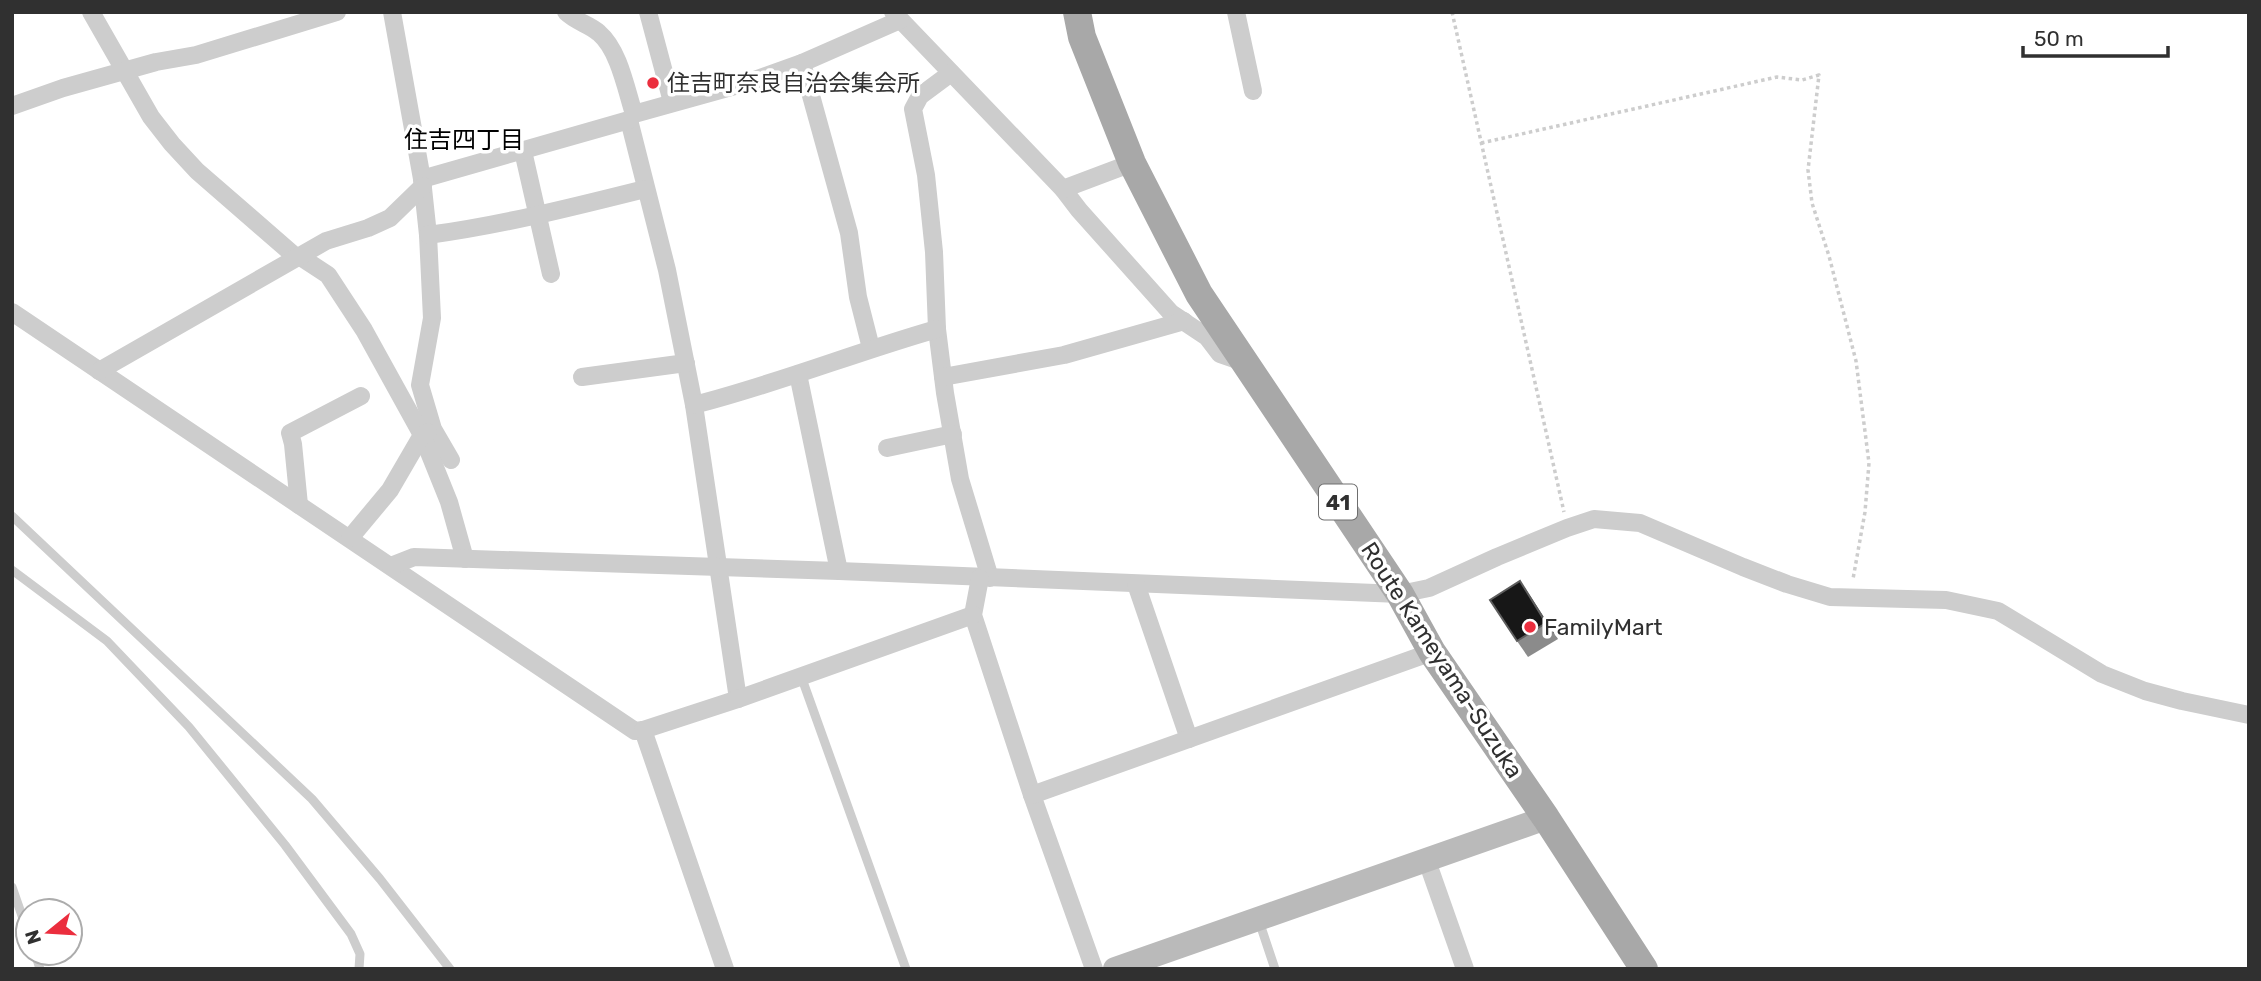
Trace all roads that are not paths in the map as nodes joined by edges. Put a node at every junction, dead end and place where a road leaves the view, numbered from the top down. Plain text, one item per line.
1 (91, 12) edge
2 (337, 12) edge
3 (392, 12) edge
4 (566, 12) edge
5 (648, 12) edge
6 (1077, 12) edge
7 (1236, 12) edge
8 (897, 16) edge
9 (802, 63) junction
10 (125, 71) junction
11 (951, 73) junction
12 (1254, 91) dead end
13 (672, 102) junction
14 (12, 106) edge
15 (632, 117) junction
16 (523, 151) junction
17 (1132, 163) junction
18 (423, 183) junction
19 (645, 189) junction
20 (1063, 189) junction
21 (537, 216) junction
22 (428, 234) junction
23 (298, 256) junction
24 (551, 274) dead end
25 (12, 312) edge
26 (1184, 321) junction
27 (937, 329) junction
28 (871, 348) junction
29 (1243, 362) junction
30 (686, 363) junction
31 (99, 371) junction
32 (798, 374) junction
33 (582, 377) dead end
34 (943, 377) junction
35 (361, 396) dead end
36 (694, 405) junction
37 (428, 432) junction
38 (953, 434) junction
39 (887, 448) dead end
40 (452, 460) dead end
41 (299, 505) junction
42 (12, 516) edge
43 (350, 538) junction
44 (465, 559) junction
45 (391, 566) junction
46 (719, 567) junction
47 (12, 570) edge
48 (839, 571) junction
49 (985, 578) junction
50 (1136, 584) junction
51 (1400, 594) junction
52 (973, 615) junction
53 (1432, 652) junction
54 (801, 676) junction
55 (738, 699) junction
56 (2249, 715) edge
57 (643, 730) junction
58 (1189, 739) junction
59 (1032, 795) junction
60 (1546, 818) junction
61 (1427, 861) junction
62 (1258, 919) junction
63 (359, 969) edge
64 (450, 969) edge
65 (725, 969) edge
66 (906, 969) edge
67 (1094, 969) edge
68 (1115, 969) edge
69 (1275, 969) edge
70 (1465, 969) edge
71 (1644, 969) edge

1 - 10 street
2 - 10 street
3 - 18 street
4 - 15 street
5 - 13 street
6 - 17 main road, Route Kameyama-Suzuka / 41
7 - 12 street
8 - 9 street
8 - 11 street
9 - 13 street
9 - 28 street
10 - 14 street
10 - 23 street
11 - 20 street
11 - 27 street
13 - 15 street
15 - 16 street
15 - 19 street
16 - 18 street
16 - 21 street
17 - 20 street
17 - 29 main road, Route Kameyama-Suzuka / 41
18 - 22 street
18 - 23 street
19 - 21 street
19 - 30 street
20 - 26 street
21 - 22 street
21 - 24 street
22 - 37 street
23 - 31 street
23 - 37 street
25 - 31 street
26 - 29 street
26 - 34 street
27 - 28 street
27 - 34 street
28 - 32 street
29 - 51 main road, Route Kameyama-Suzuka / 41
30 - 33 street
30 - 36 street
31 - 41 street
32 - 36 street
32 - 48 street
34 - 38 street
35 - 41 street
36 - 46 street
37 - 40 street
37 - 43 street
37 - 44 street
38 - 39 street
38 - 49 street
41 - 43 street
42 - 64 lane
43 - 45 street
44 - 45 street
44 - 46 street
45 - 57 street
46 - 48 street
46 - 55 street
47 - 63 lane
48 - 49 street
49 - 50 street
49 - 52 street
50 - 51 street
50 - 58 street
51 - 53 main road, Route Kameyama-Suzuka / 41
51 - 56 street
52 - 54 street
52 - 59 street
53 - 58 street
53 - 60 main road, Route Kameyama-Suzuka / 41
54 - 55 street
54 - 66 lane
55 - 57 street
57 - 65 street
58 - 59 street
59 - 67 street
60 - 61 street
60 - 71 main road, Route Kameyama-Suzuka / 41
61 - 62 street
61 - 70 street
62 - 68 street
62 - 69 lane

